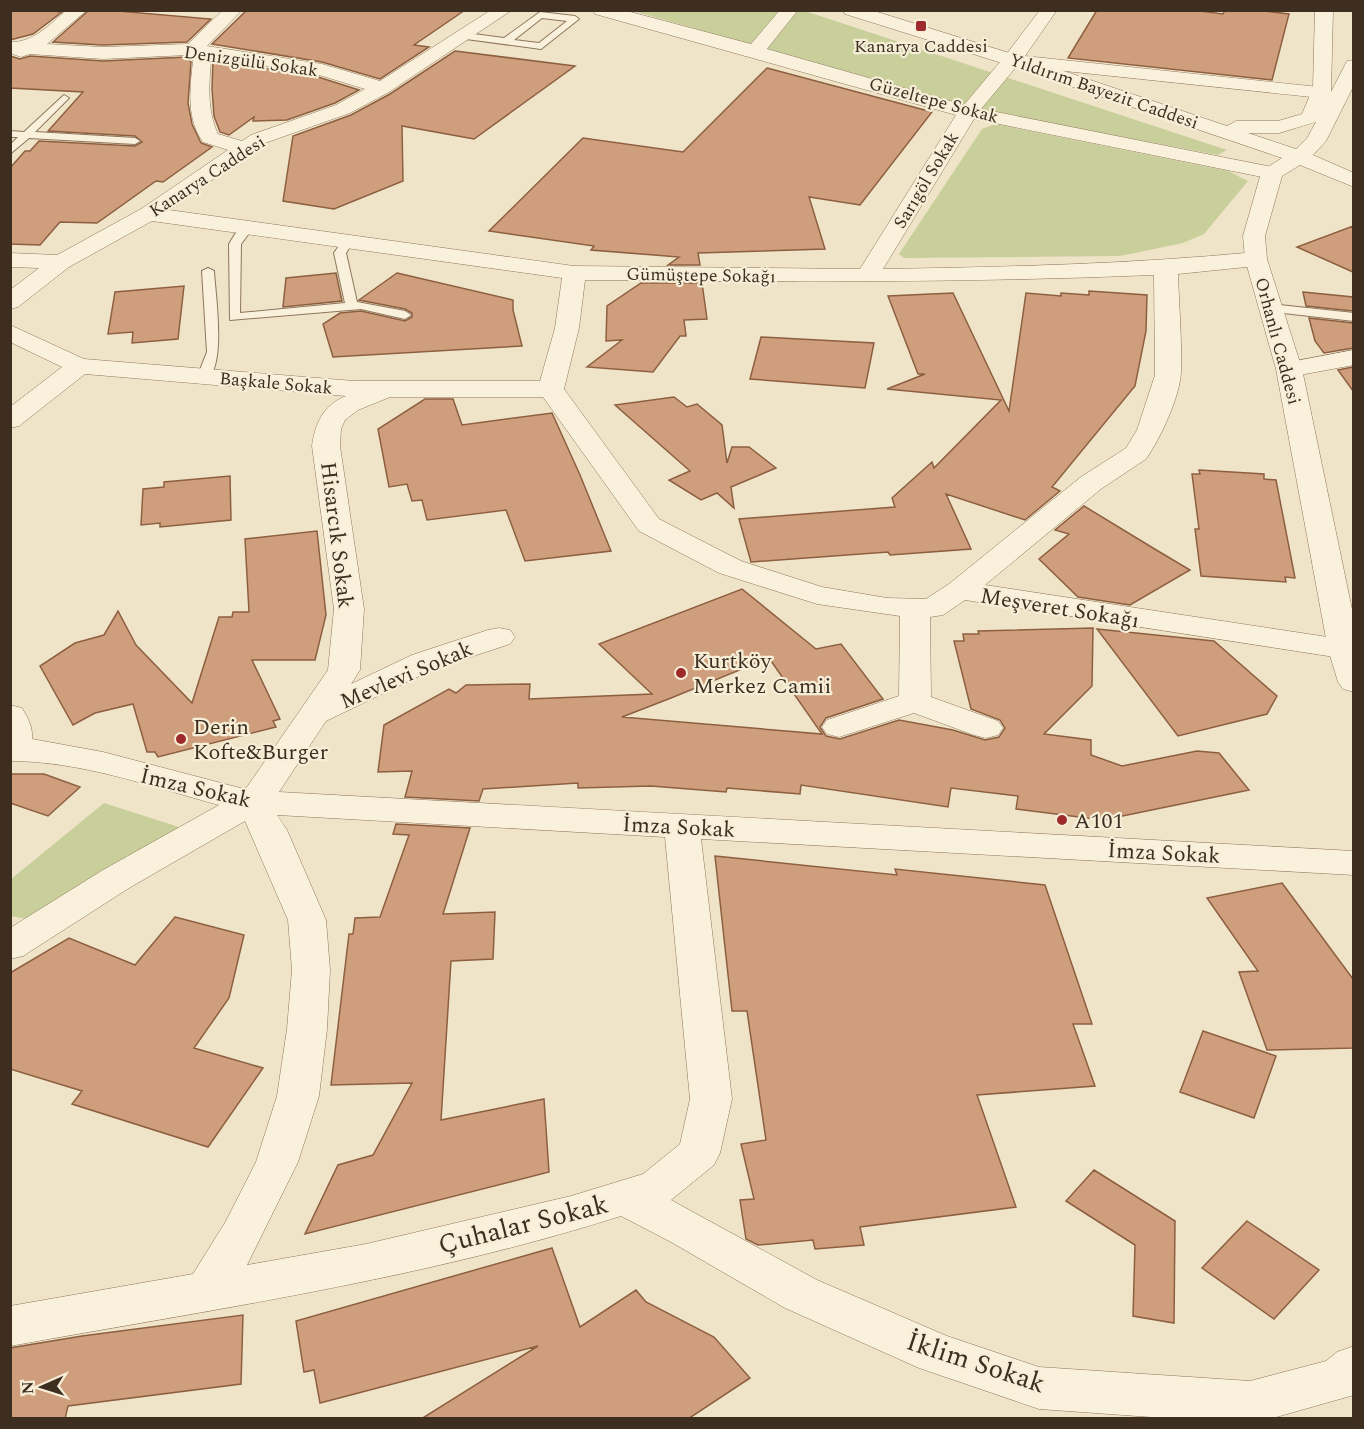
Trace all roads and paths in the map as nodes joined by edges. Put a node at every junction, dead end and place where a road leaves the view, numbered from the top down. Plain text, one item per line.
1 (79, 10) edge
2 (234, 10) edge
3 (504, 10) edge
4 (601, 10) edge
5 (790, 10) edge
6 (852, 10) edge
7 (1049, 10) edge
8 (1324, 10) edge
9 (466, 36) junction
10 (505, 42) junction
11 (193, 49) junction
12 (755, 51) junction
13 (15, 52) edge
14 (1012, 60) junction
15 (1353, 65) edge
16 (382, 88) junction
17 (1321, 92) junction
18 (64, 98) dead end
19 (968, 112) junction
20 (1179, 116) junction
21 (1311, 117) junction
22 (10, 134) edge
23 (24, 136) junction
24 (135, 141) dead end
25 (244, 148) junction
26 (10, 151) edge
27 (1299, 157) junction
28 (1272, 173) junction
29 (1353, 181) edge
30 (149, 214) junction
31 (247, 228) junction
32 (347, 242) junction
33 (1256, 259) junction
34 (10, 260) edge
35 (61, 262) junction
36 (1166, 268) junction
37 (208, 271) dead end
38 (574, 273) junction
39 (867, 276) junction
40 (10, 303) edge
41 (352, 306) junction
42 (1270, 308) junction
43 (405, 315) dead end
44 (1353, 317) edge
45 (10, 319) edge
46 (10, 332) edge
47 (1353, 357) edge
48 (79, 366) junction
49 (1289, 369) junction
50 (203, 377) junction
51 (387, 389) junction
52 (551, 389) junction
53 (10, 420) edge
54 (960, 591) junction
55 (915, 608) junction
56 (499, 637) dead end
57 (1348, 650) edge
58 (1353, 682) edge
59 (915, 702) junction
60 (314, 713) junction
61 (10, 715) edge
62 (839, 727) dead end
63 (986, 728) dead end
64 (12, 750) edge
65 (251, 802) junction
66 (682, 826) junction
67 (1353, 863) edge
68 (19, 935) edge
69 (624, 1197) junction
70 (207, 1291) junction
71 (10, 1326) edge
72 (1353, 1368) edge
73 (1295, 1403) edge

1 - 13 street
2 - 11 street
3 - 9 street, Kanarya Caddesi
4 - 12 street, Güzeltepe Sokak
5 - 12 street
6 - 14 street, Yıldırım Bayezit Caddesi
7 - 14 street, Sarıgöl Sokak
8 - 17 street
9 - 10 lane
9 - 16 street, Kanarya Caddesi
10 - 10 lane
11 - 13 street, Denizgülü Sokak
11 - 16 street, Denizgülü Sokak
11 - 25 street
12 - 19 street, Güzeltepe Sokak
14 - 17 street
14 - 19 street, Sarıgöl Sokak
14 - 20 street, Yıldırım Bayezit Caddesi
15 - 27 street
16 - 25 street, Kanarya Caddesi
17 - 21 street
18 - 23 lane
19 - 28 street, Güzeltepe Sokak
19 - 39 street, Sarıgöl Sokak
20 - 21 street
20 - 27 street, Yıldırım Bayezit Caddesi
21 - 27 street
22 - 23 lane
23 - 24 lane
23 - 26 lane
25 - 30 street, Kanarya Caddesi
27 - 28 street
27 - 29 street, Yıldırım Bayezit Caddesi
28 - 33 street, Orhanlı Caddesi
30 - 31 street, Gümüştepe Sokağı
30 - 35 street, Kanarya Caddesi
31 - 32 street, Gümüştepe Sokağı
31 - 41 lane
32 - 38 street, Gümüştepe Sokağı
32 - 41 lane
33 - 36 street, Gümüştepe Sokağı
33 - 42 street, Orhanlı Caddesi
34 - 35 street
35 - 40 street, Kanarya Caddesi
36 - 39 street, Gümüştepe Sokağı
36 - 54 street
37 - 50 lane
38 - 39 street, Gümüştepe Sokağı
38 - 52 street
40 - 45 street
41 - 43 lane
42 - 44 lane
42 - 49 street, Orhanlı Caddesi
46 - 48 street, Başkale Sokak
47 - 49 street
48 - 50 street, Başkale Sokak
48 - 53 street
49 - 57 street, Orhanlı Caddesi
50 - 51 street, Başkale Sokak
51 - 52 street, Başkale Sokak
51 - 60 street, Hisarcık Sokak
52 - 55 street, Meşveret Sokağı
54 - 55 street, Meşveret Sokağı
54 - 57 street, Meşveret Sokağı
55 - 59 street
56 - 60 street, Mevlevi Sokak
57 - 58 street, Orhanlı Caddesi
59 - 62 street
59 - 63 street
60 - 65 street, Hisarcık Sokak
61 - 64 street
64 - 65 street, İmza Sokak
65 - 66 street, İmza Sokak
65 - 68 street, Hisarcık Sokak
65 - 70 street
66 - 67 street, İmza Sokak
66 - 69 street, Çuhalar Sokak
69 - 70 street, Çuhalar Sokak
69 - 73 street, İklim Sokak
70 - 71 street, Çuhalar Sokak
72 - 73 street, İklim Sokak

